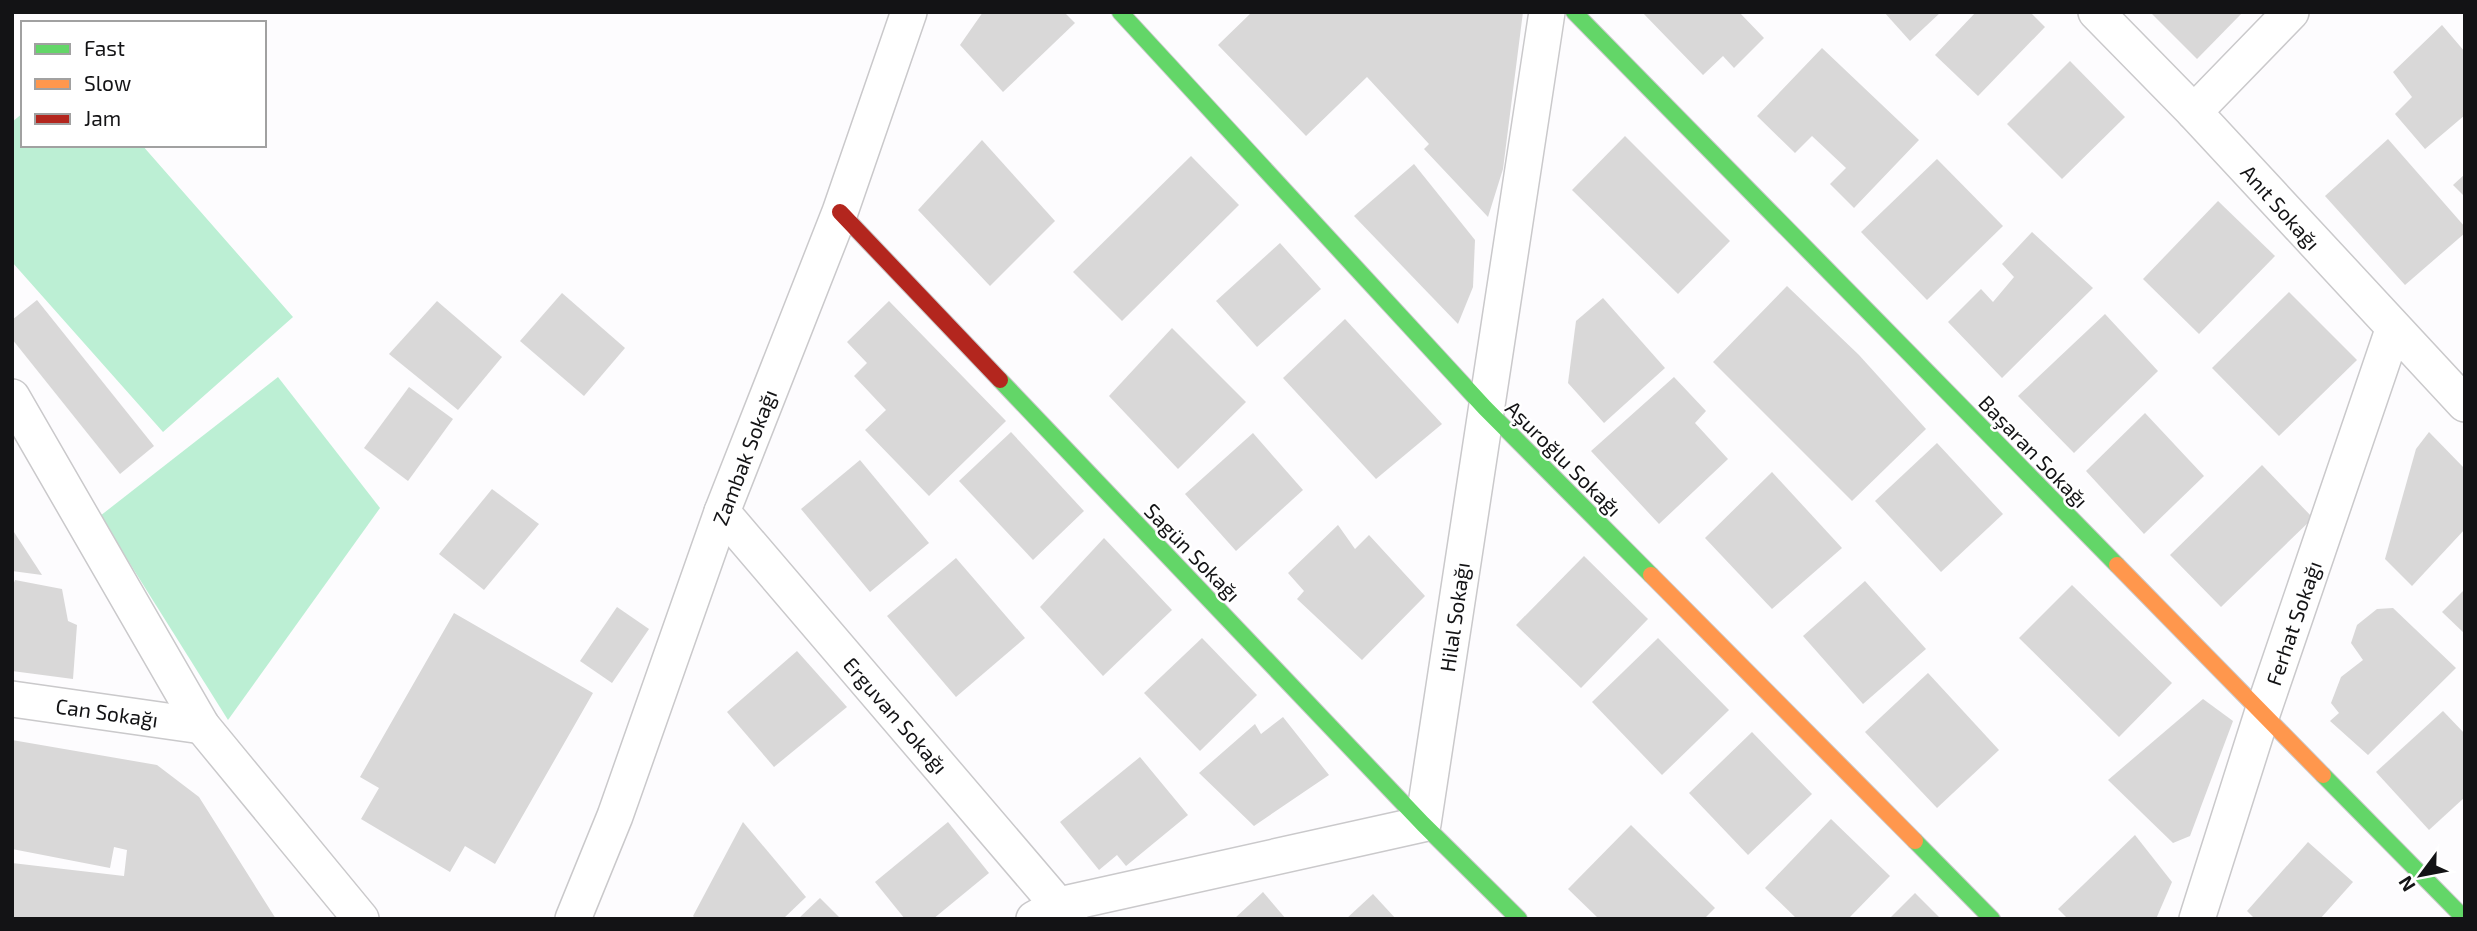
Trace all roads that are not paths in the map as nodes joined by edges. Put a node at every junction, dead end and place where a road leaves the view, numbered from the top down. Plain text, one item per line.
1 (909, 12) edge
2 (1120, 12) edge
3 (1547, 12) edge
4 (1574, 12) edge
5 (2096, 12) edge
6 (2291, 12) edge
7 (2194, 112) junction
8 (840, 212) junction
9 (2393, 330) junction
10 (2465, 404) edge
11 (1485, 408) junction
12 (16, 411) edge
13 (722, 512) junction
14 (12, 699) edge
15 (2262, 714) junction
16 (202, 726) junction
17 (1423, 824) junction
18 (1054, 914) edge
19 (578, 915) edge
20 (361, 919) edge
21 (1519, 919) edge
22 (1992, 919) edge
23 (2197, 919) edge
24 (2465, 919) edge

1 - 8 street, Zambak Sokağı
2 - 11 street, Aşuroğlu Sokağı
3 - 11 street, Hilal Sokağı
4 - 15 street, Başaran Sokağı
5 - 7 street, Anıt Sokağı
6 - 7 street
7 - 9 street, Anıt Sokağı
8 - 13 street, Zambak Sokağı
8 - 17 street, Sagün Sokağı
9 - 10 street, Anıt Sokağı
9 - 15 street, Ferhat Sokağı
11 - 17 street, Hilal Sokağı
11 - 22 street, Aşuroğlu Sokağı
12 - 16 street
13 - 18 street, Erguvan Sokağı
13 - 19 street, Zambak Sokağı
14 - 16 street, Can Sokağı
15 - 23 street, Ferhat Sokağı
15 - 24 street, Başaran Sokağı
16 - 20 street
17 - 18 street
17 - 21 street, Sagün Sokağı

